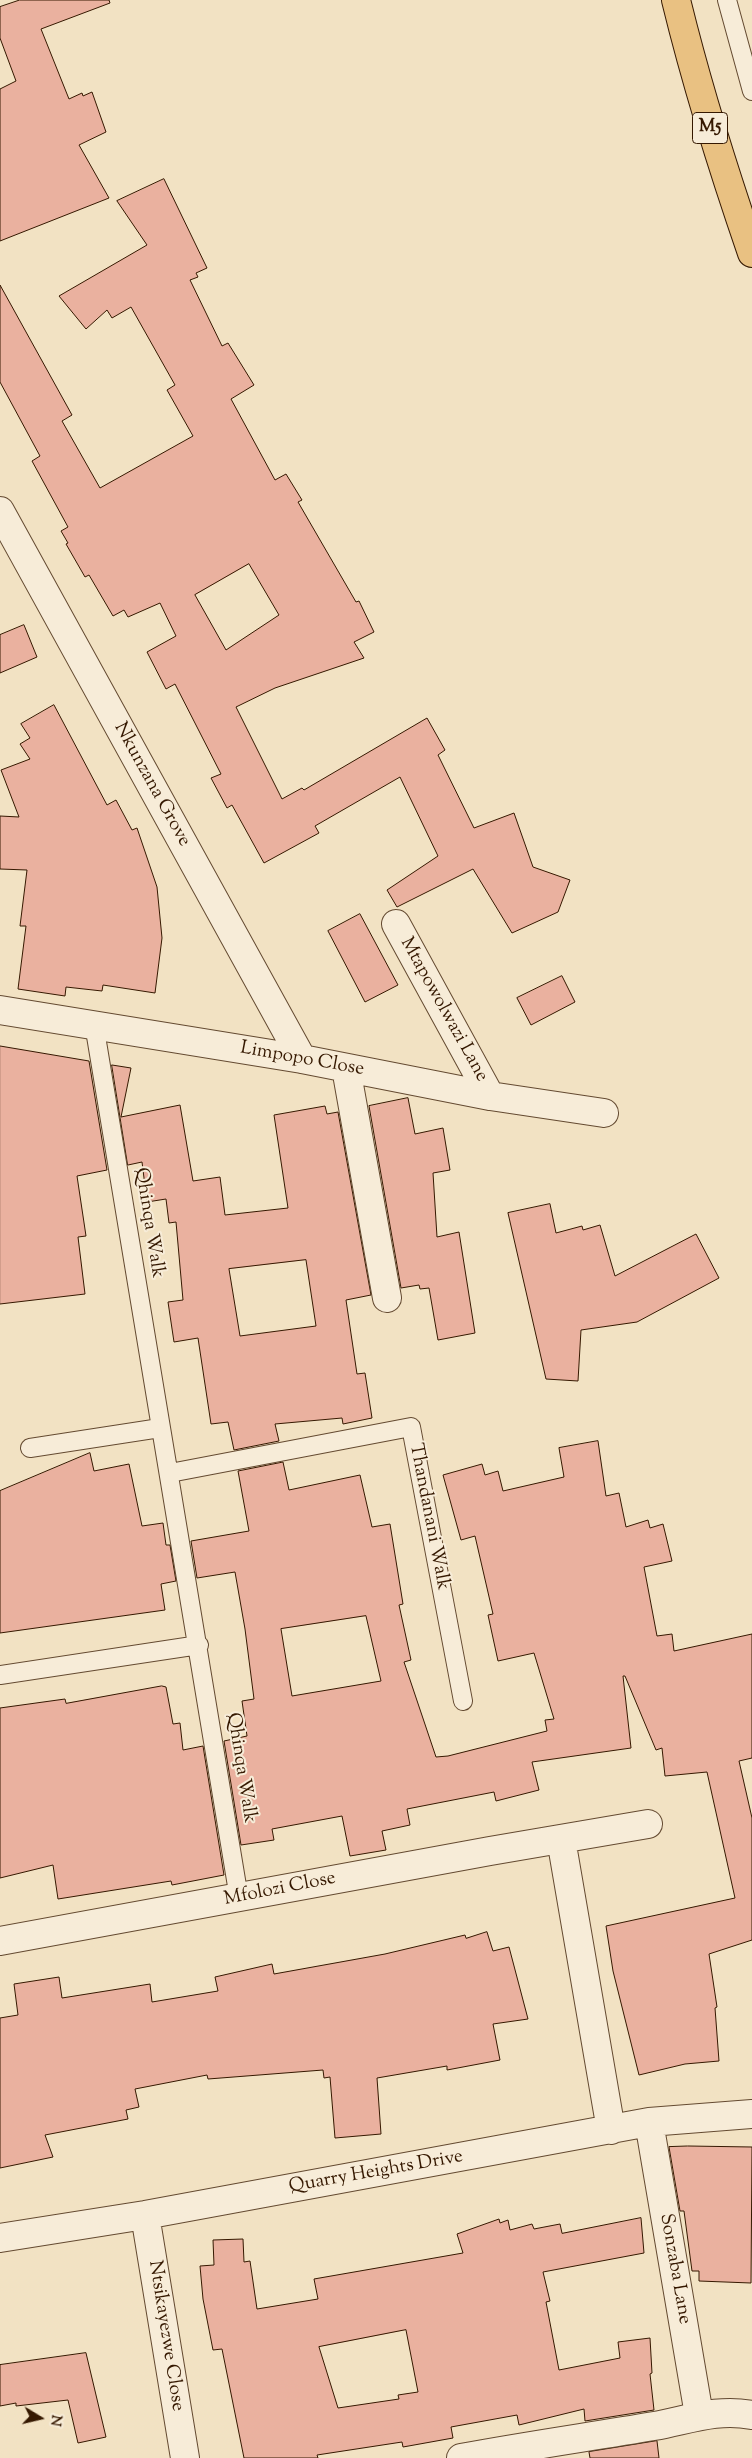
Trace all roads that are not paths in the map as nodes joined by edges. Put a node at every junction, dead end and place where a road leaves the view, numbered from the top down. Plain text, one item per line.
1 (676, 0) edge
2 (727, 0) edge
3 (752, 91) edge
4 (752, 253) edge
5 (0, 511) edge
6 (396, 924) dead end
7 (0, 1010) edge
8 (94, 1024) junction
9 (302, 1059) junction
10 (346, 1068) junction
11 (490, 1096) junction
12 (604, 1113) dead end
13 (387, 1298) dead end
14 (160, 1428) junction
15 (30, 1448) dead end
16 (170, 1473) junction
17 (199, 1645) junction
18 (0, 1675) edge
19 (463, 1701) dead end
20 (648, 1824) dead end
21 (561, 1839) junction
22 (239, 1898) junction
23 (0, 1942) edge
24 (752, 2114) edge
25 (649, 2122) junction
26 (611, 2130) junction
27 (145, 2215) junction
28 (0, 2238) edge
29 (699, 2415) junction
30 (752, 2415) edge
31 (185, 2458) edge
32 (461, 2458) edge

1 - 4 main road, M5
2 - 3 lane
5 - 9 street, Nkunzana Grove
6 - 11 street, Mtapowolwazi Lane
7 - 8 street, Limpopo Close
8 - 9 street, Limpopo Close
8 - 14 lane, Qhinqa Walk
9 - 10 street, Limpopo Close
10 - 11 street, Limpopo Close
10 - 13 street
11 - 12 street, Limpopo Close
14 - 15 lane
14 - 16 lane, Qhinqa Walk
16 - 17 lane, Qhinqa Walk
16 - 19 lane, Thandanani Walk
17 - 18 lane
17 - 22 lane, Qhinqa Walk
20 - 21 street, Mfolozi Close
21 - 22 street, Mfolozi Close
21 - 26 street
22 - 23 street, Mfolozi Close
24 - 25 street, Quarry Heights Drive
25 - 26 street, Quarry Heights Drive
25 - 29 street, Sonzaba Lane
26 - 27 street, Quarry Heights Drive
27 - 28 street, Quarry Heights Drive
27 - 31 street, Ntsikayezwe Close
29 - 30 street
29 - 32 street

